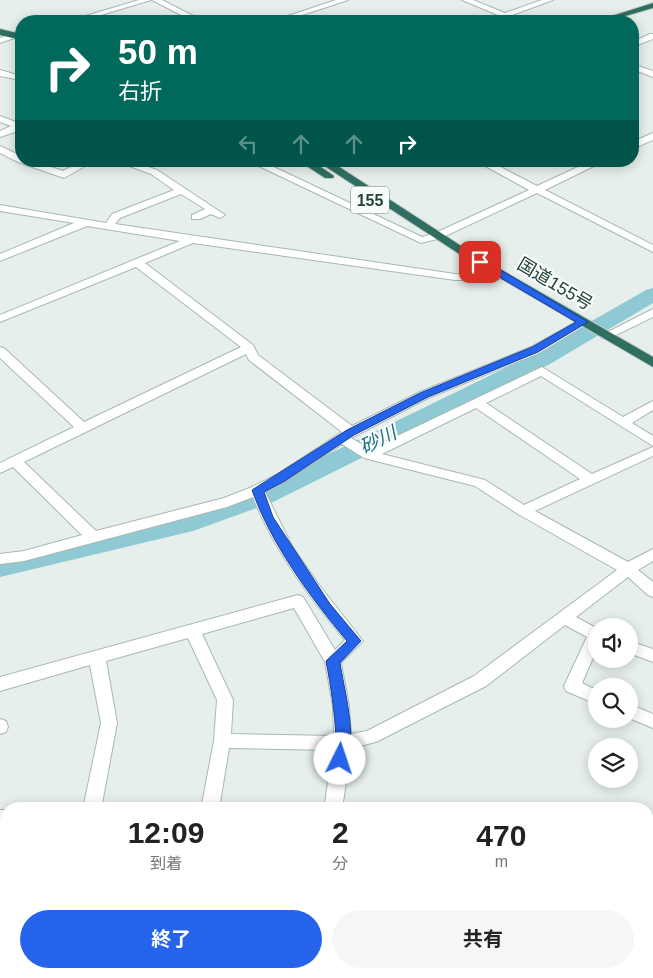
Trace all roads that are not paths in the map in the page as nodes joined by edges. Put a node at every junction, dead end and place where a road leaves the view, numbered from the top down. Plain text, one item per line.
1 (147, 0) edge
2 (156, 0) edge
3 (344, 0) edge
4 (466, 0) edge
5 (549, 0) edge
6 (653, 5) edge
7 (653, 11) edge
8 (94, 15) edge
9 (187, 15) edge
10 (297, 15) edge
11 (503, 15) edge
12 (508, 15) edge
13 (620, 15) edge
14 (639, 16) edge
15 (0, 25) edge
16 (0, 32) edge
17 (15, 32) edge
18 (15, 34) edge
19 (15, 36) edge
20 (653, 36) edge
21 (0, 41) edge
22 (639, 42) edge
23 (639, 69) edge
24 (0, 73) edge
25 (653, 74) edge
26 (15, 77) edge
27 (0, 119) edge
28 (15, 124) edge
29 (15, 128) edge
30 (0, 134) edge
31 (653, 136) edge
32 (639, 143) edge
33 (0, 150) edge
34 (15, 157) edge
35 (41, 167) edge
36 (78, 167) edge
37 (139, 167) edge
38 (266, 167) edge
39 (314, 167) edge
40 (336, 167) edge
41 (492, 167) edge
42 (586, 167) edge
43 (182, 190) junction
44 (536, 190) junction
45 (0, 208) edge
46 (196, 217) dead end
47 (88, 222) junction
48 (109, 226) junction
49 (437, 236) junction
50 (192, 240) junction
51 (653, 249) edge
52 (0, 258) edge
53 (138, 263) junction
54 (505, 276) junction
55 (653, 312) edge
56 (0, 319) edge
57 (584, 322) junction
58 (605, 336) junction
59 (249, 348) junction
60 (0, 351) edge
61 (653, 364) edge
62 (476, 402) junction
63 (653, 405) edge
64 (624, 422) junction
65 (83, 428) junction
66 (345, 436) junction
67 (653, 442) edge
68 (653, 451) edge
69 (369, 455) junction
70 (15, 461) junction
71 (0, 468) edge
72 (591, 480) junction
73 (257, 491) junction
74 (522, 511) junction
75 (92, 536) junction
76 (653, 554) edge
77 (0, 559) edge
78 (628, 569) junction
79 (653, 591) edge
80 (564, 617) junction
81 (588, 630) edge
82 (193, 631) junction
83 (638, 650) edge
84 (588, 652) edge
85 (653, 656) edge
86 (97, 657) junction
87 (333, 661) junction
88 (0, 684) edge
89 (588, 693) edge
90 (638, 714) edge
91 (653, 721) edge
92 (222, 741) junction
93 (343, 743) junction
94 (93, 802) edge
95 (211, 802) edge
96 (334, 802) edge

1 - 8 street
2 - 9 street
3 - 10 street
4 - 11 street
5 - 12 street
6 - 13 highway
7 - 14 highway
15 - 17 highway
16 - 18 highway
19 - 21 street
20 - 22 street
23 - 25 street
24 - 26 street
27 - 28 street
29 - 30 street
31 - 32 street
33 - 34 street
35 - 36 street
37 - 43 street
38 - 49 street
39 - 49 highway, 国道155号 / 155
40 - 49 highway, 国道155号 / 155
41 - 44 street
42 - 44 street
43 - 46 street
43 - 48 street
44 - 49 street
44 - 51 street
45 - 47 street
47 - 48 street
47 - 52 street
48 - 50 street
49 - 54 highway, 国道155号 / 155
50 - 53 street
50 - 54 street
53 - 56 street
53 - 59 street
54 - 57 highway, 国道155号 / 155
55 - 58 street
57 - 58 highway, 国道155号 / 155
57 - 66 street
58 - 61 highway, 国道155号 / 155
59 - 65 street
59 - 66 street
60 - 65 street
62 - 64 street
62 - 69 street
62 - 72 street
63 - 64 street
64 - 67 street
65 - 70 street
66 - 69 street
66 - 73 street
68 - 72 street
69 - 74 street
70 - 71 street
70 - 75 street
72 - 74 street
73 - 75 street
73 - 87 street
74 - 78 street
75 - 77 street
76 - 78 street
78 - 79 street
78 - 80 street
80 - 81 street
80 - 93 street
82 - 86 street
82 - 87 street
82 - 92 street
83 - 85 street
84 - 89 street
86 - 88 street
86 - 94 street
87 - 93 street
90 - 91 street
92 - 93 street
92 - 95 street
93 - 96 street

